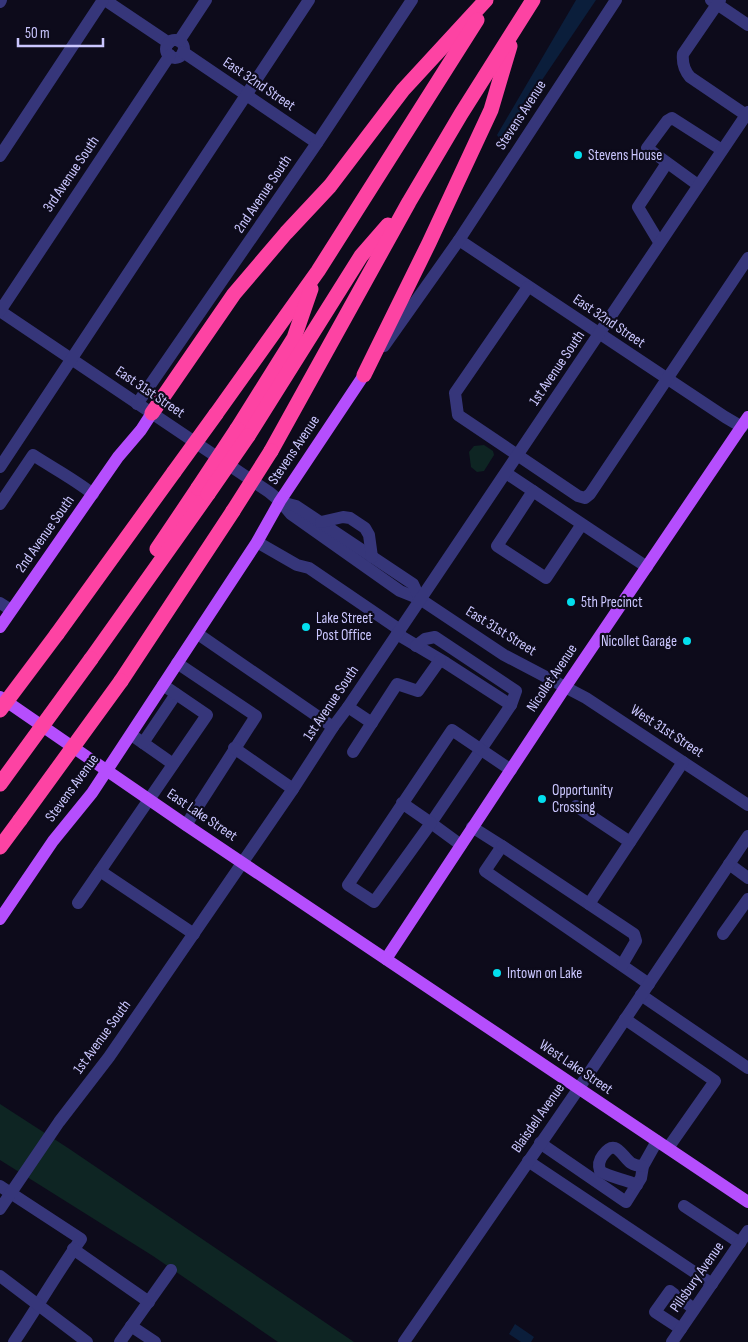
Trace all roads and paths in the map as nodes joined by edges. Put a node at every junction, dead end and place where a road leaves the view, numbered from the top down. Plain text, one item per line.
1 (104, 0) edge
2 (206, 0) edge
3 (309, 0) edge
4 (412, 0) edge
5 (488, 0) edge
6 (534, 0) edge
7 (616, 0) edge
8 (716, 1) edge
9 (748, 25) edge
10 (515, 28) junction
11 (175, 48) junction
12 (246, 95) junction
13 (747, 113) edge
14 (318, 143) junction
15 (722, 150) junction
16 (0, 156) edge
17 (667, 163) junction
18 (698, 185) junction
19 (409, 202) junction
20 (460, 240) junction
21 (659, 242) junction
22 (748, 258) edge
23 (318, 271) junction
24 (528, 287) junction
25 (0, 311) edge
26 (599, 334) junction
27 (72, 359) junction
28 (364, 375) junction
29 (667, 379) junction
30 (137, 404) junction
31 (152, 413) junction
32 (745, 422) edge
33 (243, 432) junction
34 (518, 455) junction
35 (0, 466) edge
36 (506, 473) junction
37 (533, 492) junction
38 (93, 494) junction
39 (280, 501) junction
40 (0, 504) edge
41 (321, 522) junction
42 (582, 524) junction
43 (257, 542) junction
44 (372, 556) junction
45 (646, 567) junction
46 (420, 599) junction
47 (0, 603) edge
48 (11, 610) junction
49 (0, 626) edge
50 (398, 632) junction
51 (198, 634) junction
52 (416, 646) junction
53 (87, 656) junction
54 (440, 660) junction
55 (177, 663) junction
56 (163, 685) junction
57 (566, 686) junction
58 (176, 694) junction
59 (0, 697) edge
60 (511, 705) junction
61 (348, 707) junction
62 (0, 710) edge
63 (372, 723) junction
64 (333, 727) junction
65 (130, 734) junction
66 (143, 743) junction
67 (234, 748) junction
68 (482, 750) junction
69 (353, 752) dead end
70 (683, 762) junction
71 (173, 764) junction
72 (0, 766) edge
73 (106, 770) junction
74 (511, 770) junction
75 (0, 784) edge
76 (293, 789) junction
77 (149, 799) junction
78 (402, 803) junction
79 (748, 805) edge
80 (576, 806) dead end
81 (431, 823) junction
82 (186, 825) junction
83 (472, 827) junction
84 (748, 836) edge
85 (630, 842) junction
86 (461, 845) junction
87 (502, 846) junction
88 (0, 847) edge
89 (243, 862) junction
90 (729, 864) junction
91 (100, 871) junction
92 (748, 878) edge
93 (748, 899) edge
94 (78, 903) dead end
95 (589, 904) junction
96 (0, 919) edge
97 (194, 934) junction
98 (723, 934) dead end
99 (386, 959) junction
100 (622, 965) junction
101 (649, 984) junction
102 (641, 995) junction
103 (625, 1019) junction
104 (748, 1068) edge
105 (579, 1088) junction
106 (657, 1141) junction
107 (540, 1143) junction
108 (668, 1148) junction
109 (528, 1161) junction
110 (643, 1166) junction
111 (637, 1185) junction
112 (5, 1189) edge
113 (748, 1202) edge
114 (684, 1206) dead end
115 (0, 1209) edge
116 (748, 1231) edge
117 (740, 1243) junction
118 (73, 1249) junction
119 (171, 1270) dead end
120 (0, 1276) edge
121 (712, 1284) junction
122 (149, 1302) junction
123 (39, 1305) junction
124 (694, 1309) junction
125 (131, 1326) junction
126 (681, 1329) junction
127 (14, 1342) edge
128 (87, 1342) edge
129 (120, 1342) edge
130 (155, 1342) edge
131 (404, 1342) edge
132 (672, 1342) edge

1 - 11 street, East 32nd Street
1 - 16 street
2 - 11 street, 3rd Avenue South
3 - 12 street
4 - 14 street, 2nd Avenue South
5 - 23 highway
5 - 31 highway
6 - 10 highway
7 - 20 street, Stevens Avenue
8 - 9 street
8 - 13 street
10 - 19 highway
10 - 28 highway
11 - 12 street, East 32nd Street
11 - 25 street, 3rd Avenue South
12 - 14 street, East 32nd Street
12 - 27 street
13 - 15 street, 1st Avenue South
14 - 30 street, 2nd Avenue South
15 - 17 street
15 - 18 street, 1st Avenue South
17 - 18 street
17 - 21 street
18 - 21 street, 1st Avenue South
19 - 33 highway
19 - 88 highway, bridge
20 - 24 street, East 32nd Street
20 - 28 street, Stevens Avenue
21 - 26 street, 1st Avenue South
22 - 29 street
23 - 33 highway
23 - 62 highway, bridge
24 - 26 street, East 32nd Street
24 - 34 street
25 - 27 street, East 31st Street
26 - 29 street, East 32nd Street
26 - 34 street, 1st Avenue South
27 - 30 street, East 31st Street
27 - 35 street
28 - 39 main road, Stevens Avenue
29 - 32 street, East 32nd Street
29 - 34 street
30 - 31 street, East 31st Street
31 - 38 main road, 2nd Avenue South
31 - 39 street, East 31st Street
32 - 45 main road, Nicollet Avenue
33 - 53 highway, bridge
34 - 36 street, 1st Avenue South
36 - 37 street
36 - 46 street, 1st Avenue South
37 - 42 street
37 - 42 street
38 - 40 street
38 - 48 main road, 2nd Avenue South
39 - 41 street, East 31st Street
39 - 43 main road, Stevens Avenue
39 - 46 street, East 31st Street
41 - 44 street, East 31st Street
41 - 44 street
42 - 45 street
43 - 50 street
43 - 51 main road, Stevens Avenue
44 - 46 street, East 31st Street
45 - 57 main road, Nicollet Avenue
46 - 50 street, 1st Avenue South
46 - 57 street, East 31st Street
47 - 48 street
48 - 49 main road, 2nd Avenue South
50 - 52 street
50 - 61 street, 1st Avenue South
51 - 55 main road, Stevens Avenue
51 - 64 street
52 - 54 street
52 - 60 street
53 - 72 highway
53 - 75 highway, bridge
54 - 60 street
54 - 63 street
55 - 56 main road, Stevens Avenue
55 - 67 street
56 - 58 street
56 - 65 main road, Stevens Avenue
57 - 70 street, West 31st Street
57 - 74 main road, Nicollet Avenue
58 - 66 street
58 - 71 street
59 - 73 main road, East Lake Street
60 - 68 street
61 - 63 street
61 - 64 street, 1st Avenue South
63 - 69 street
64 - 76 street, 1st Avenue South
65 - 66 street
65 - 73 main road, Stevens Avenue
66 - 71 street
67 - 76 street
67 - 82 street
68 - 74 street
68 - 78 street
68 - 81 street
70 - 79 street, West 31st Street
70 - 85 street
71 - 77 street
73 - 77 main road, East Lake Street
73 - 96 main road, Stevens Avenue
74 - 83 main road, Nicollet Avenue
76 - 89 street, 1st Avenue South
77 - 82 main road, East Lake Street
77 - 91 street
78 - 81 street
78 - 81 street
80 - 85 street
81 - 86 street
82 - 89 main road, East Lake Street
83 - 86 main road, Nicollet Avenue
83 - 87 street
84 - 90 street, Blaisdell Avenue
85 - 95 street
86 - 99 main road, Nicollet Avenue
87 - 95 street
87 - 100 street
89 - 97 street, 1st Avenue South
89 - 99 main road, East Lake Street
90 - 92 street
90 - 101 street, Blaisdell Avenue
91 - 94 street
91 - 97 street
93 - 98 street
95 - 100 street
97 - 112 street, 1st Avenue South
99 - 105 main road, West Lake Street
100 - 101 street
101 - 102 street, Blaisdell Avenue
102 - 103 street, Blaisdell Avenue
102 - 104 street
103 - 105 street, Blaisdell Avenue
103 - 108 street
105 - 106 main road, West Lake Street
105 - 107 street, Blaisdell Avenue
106 - 108 main road, West Lake Street
106 - 110 street
107 - 109 street, Blaisdell Avenue
107 - 111 street
108 - 113 main road, West Lake Street
109 - 121 street
109 - 131 street, Blaisdell Avenue
110 - 111 street
110 - 111 street
112 - 115 street, 1st Avenue South
112 - 118 street
114 - 117 street
116 - 117 street, Pillsbury Avenue
117 - 121 street, Pillsbury Avenue
118 - 122 street
118 - 123 street
119 - 122 street
120 - 123 street
121 - 124 street, Pillsbury Avenue
122 - 125 street
123 - 127 street
123 - 128 street
124 - 126 street, Pillsbury Avenue
124 - 126 street
125 - 129 street
125 - 130 street
126 - 132 street, Pillsbury Avenue

